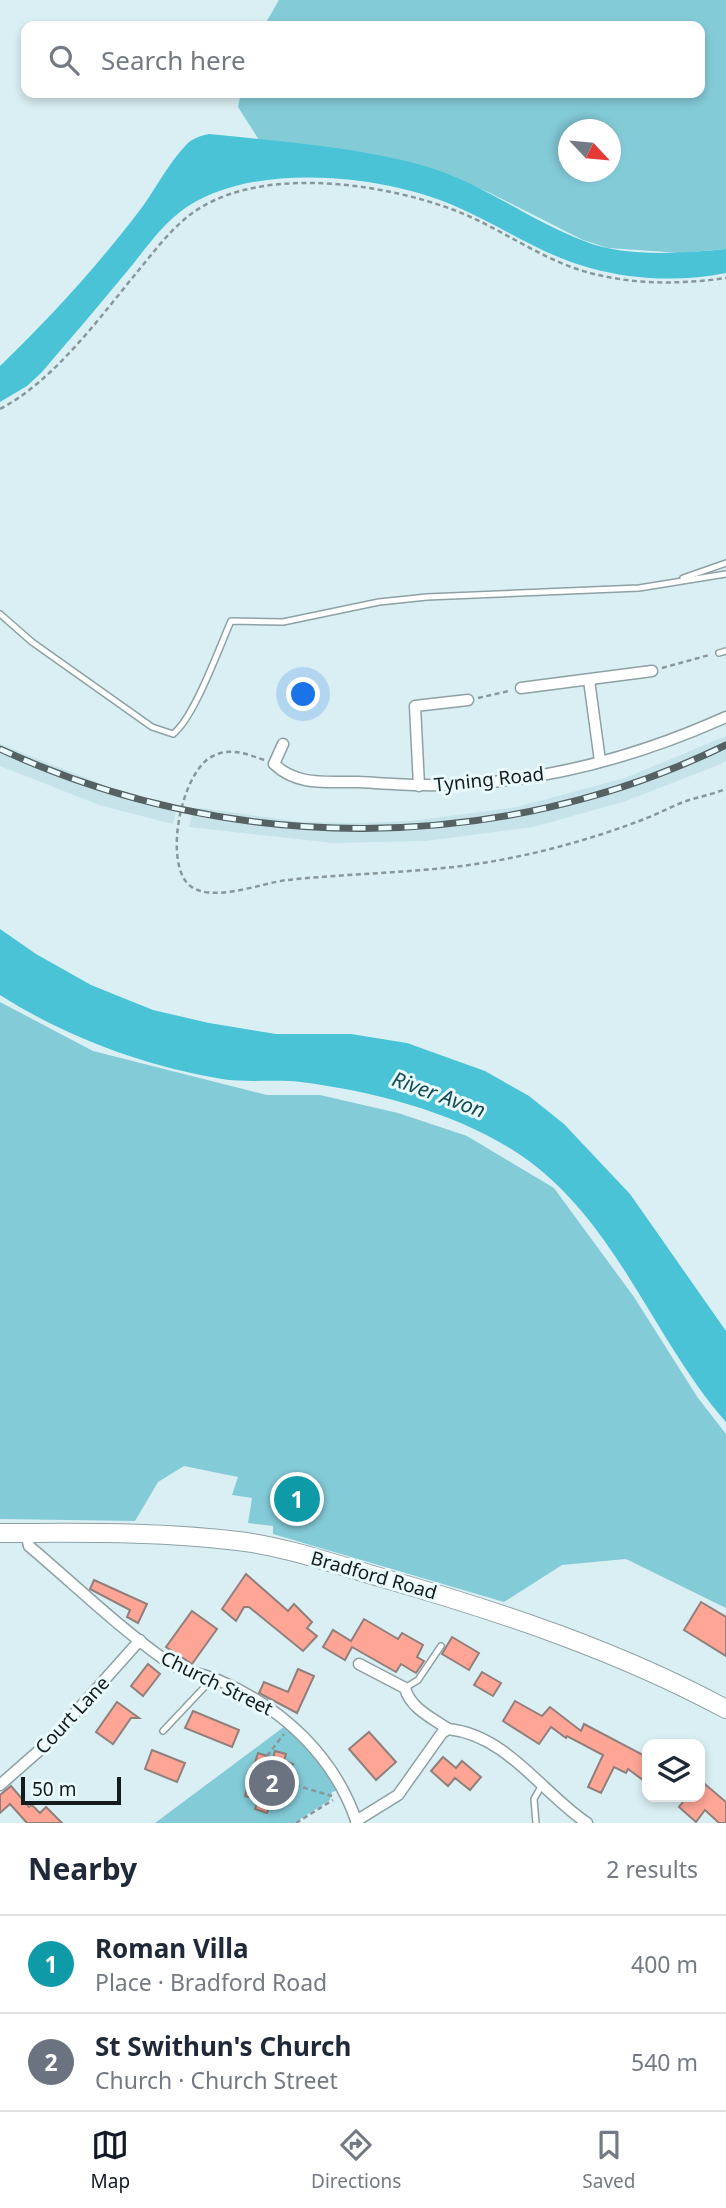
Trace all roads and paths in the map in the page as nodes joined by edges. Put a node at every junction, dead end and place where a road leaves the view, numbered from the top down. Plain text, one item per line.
1 (726, 278) edge
2 (0, 409) edge
3 (726, 563) edge
4 (726, 574) edge
5 (674, 582) junction
6 (0, 614) edge
7 (723, 652) edge
8 (652, 671) joint
9 (589, 680) junction
10 (520, 688) joint
11 (468, 700) joint
12 (726, 717) edge
13 (283, 744) dead end
14 (600, 761) junction
15 (274, 764) junction
16 (419, 786) junction
17 (726, 789) edge
18 (0, 1533) edge
19 (26, 1533) junction
20 (141, 1640) junction
21 (441, 1646) dead end
22 (359, 1664) dead end
23 (213, 1678) junction
24 (405, 1688) junction
25 (726, 1709) edge
26 (448, 1729) junction
27 (163, 1731) dead end
28 (282, 1736) dead end
29 (267, 1756) dead end
30 (0, 1785) edge
31 (295, 1785) dead end
32 (542, 1785) junction
33 (334, 1800) dead end
34 (341, 1803) dead end
35 (356, 1822) edge
36 (296, 1823) edge
37 (536, 1823) edge
38 (587, 1823) edge

1 - 2 path
3 - 5 lane
4 - 5 lane
5 - 6 lane
7 - 8 path
8 - 9 street
9 - 10 street
9 - 14 street
10 - 11 path
11 - 16 street, Tyning Road
12 - 14 street, Tyning Road
13 - 15 street
14 - 16 street, Tyning Road
15 - 16 street, Tyning Road
15 - 17 path
18 - 19 main road, Bradford Road
19 - 20 street, Church Street
19 - 25 main road, Bradford Road
20 - 23 street, Church Street
20 - 30 street, Court Lane
21 - 24 lane
22 - 24 street
23 - 27 lane
23 - 35 street, Church Street
24 - 26 street
26 - 32 street
26 - 35 street
28 - 29 path
31 - 34 path
32 - 37 lane
32 - 38 street
33 - 36 path

